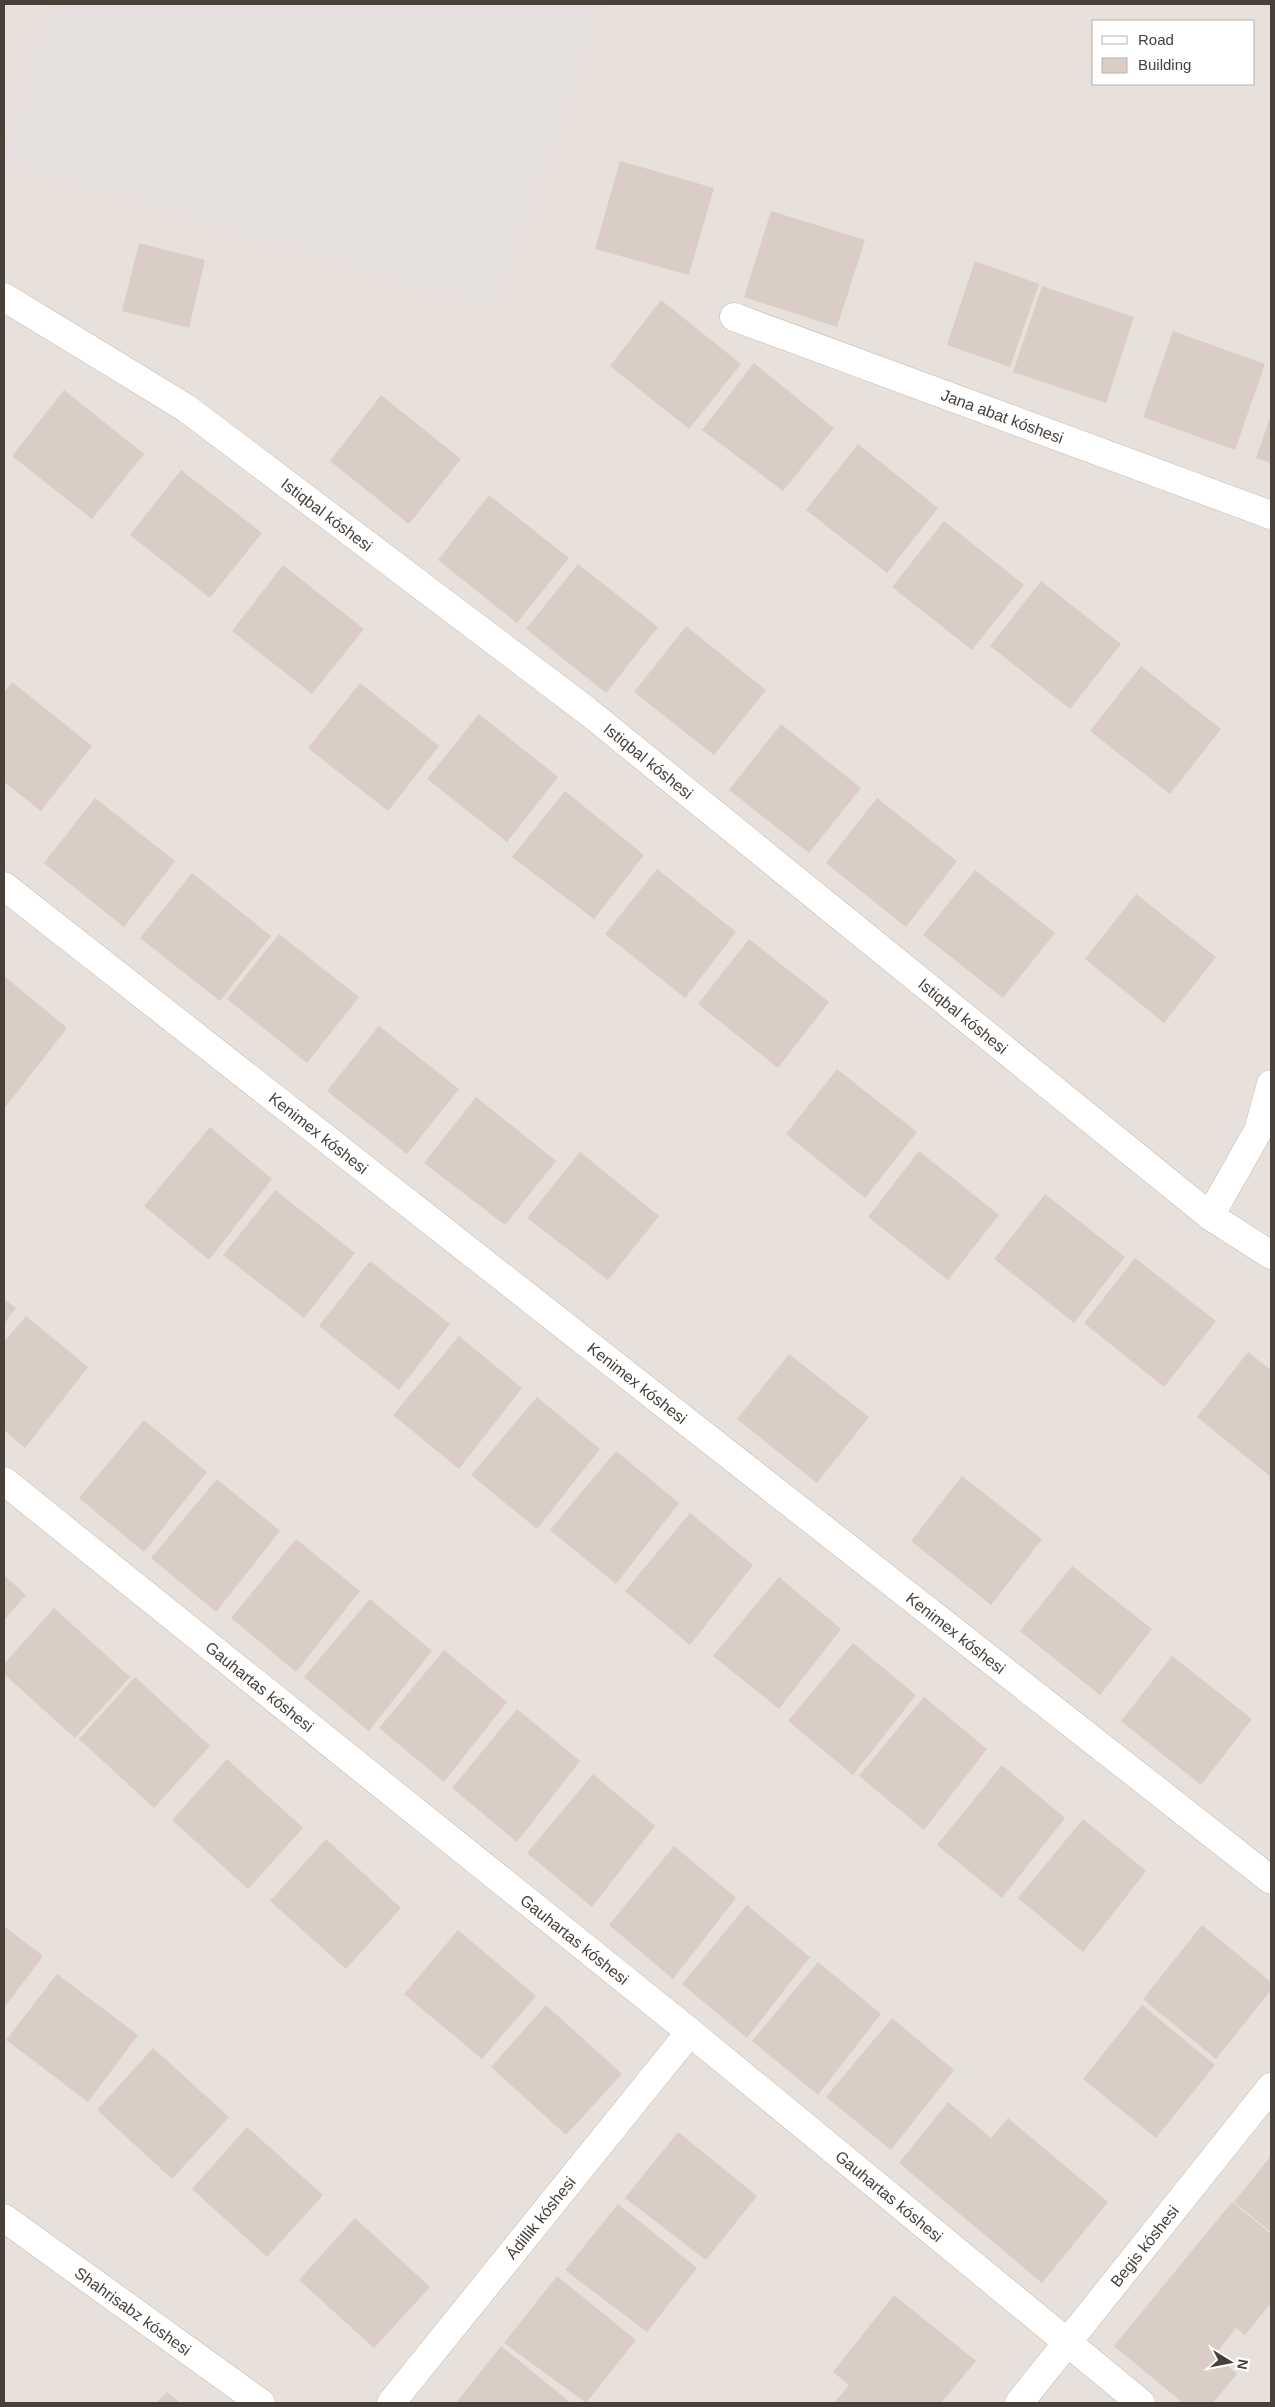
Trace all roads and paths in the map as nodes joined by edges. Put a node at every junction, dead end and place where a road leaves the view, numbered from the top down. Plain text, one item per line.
1 (4, 297) edge
2 (734, 317) dead end
3 (1271, 515) edge
4 (4, 886) edge
5 (1271, 1084) edge
6 (1210, 1216) junction
7 (1271, 1255) edge
8 (4, 1481) edge
9 (1271, 1880) edge
10 (690, 2032) junction
11 (1271, 2087) edge
12 (4, 2218) edge
13 (1067, 2342) junction
14 (261, 2403) edge
15 (391, 2403) edge
16 (1019, 2403) edge
17 (1141, 2403) edge

1 - 6 street, Istiqbal kóshesi
2 - 3 street, Jana abat kóshesi
4 - 9 street, Kenimex kóshesi
5 - 6 street
6 - 7 street, Istiqbal kóshesi
8 - 10 street, Gauhartas kóshesi
10 - 13 street, Gauhartas kóshesi
10 - 15 street, Ádillik kóshesi
11 - 13 street, Begis kóshesi
12 - 14 street, Shahrisabz kóshesi
13 - 16 street, Begis kóshesi
13 - 17 street, Gauhartas kóshesi

